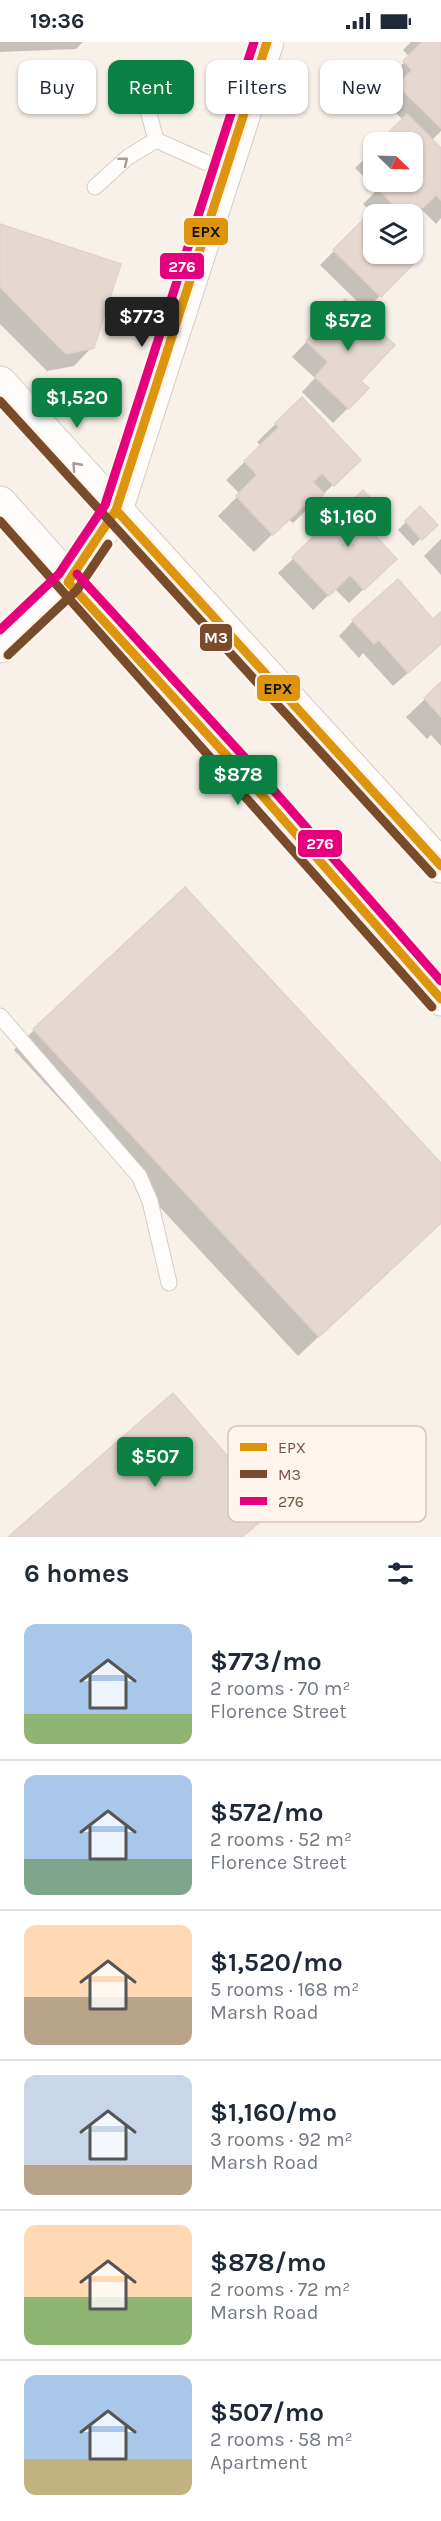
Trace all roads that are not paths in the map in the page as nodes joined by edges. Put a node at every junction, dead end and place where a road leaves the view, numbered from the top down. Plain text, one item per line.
1 (267, 42) edge
2 (149, 114) edge
3 (156, 140) junction
4 (225, 171) junction
5 (95, 187) dead end
6 (0, 383) edge
7 (0, 503) edge
8 (116, 510) junction
9 (69, 582) junction
10 (0, 646) edge
11 (441, 866) edge
12 (441, 999) edge
13 (0, 1016) edge
14 (169, 1283) dead end

1 - 4 main road
2 - 3 lane
3 - 4 lane
5 -> 3 lane
4 - 8 main road
8 -> 6 main road
7 - 9 main road
8 - 9 main road
8 - 11 main road
9 - 10 main road
9 - 12 main road
13 - 14 lane

